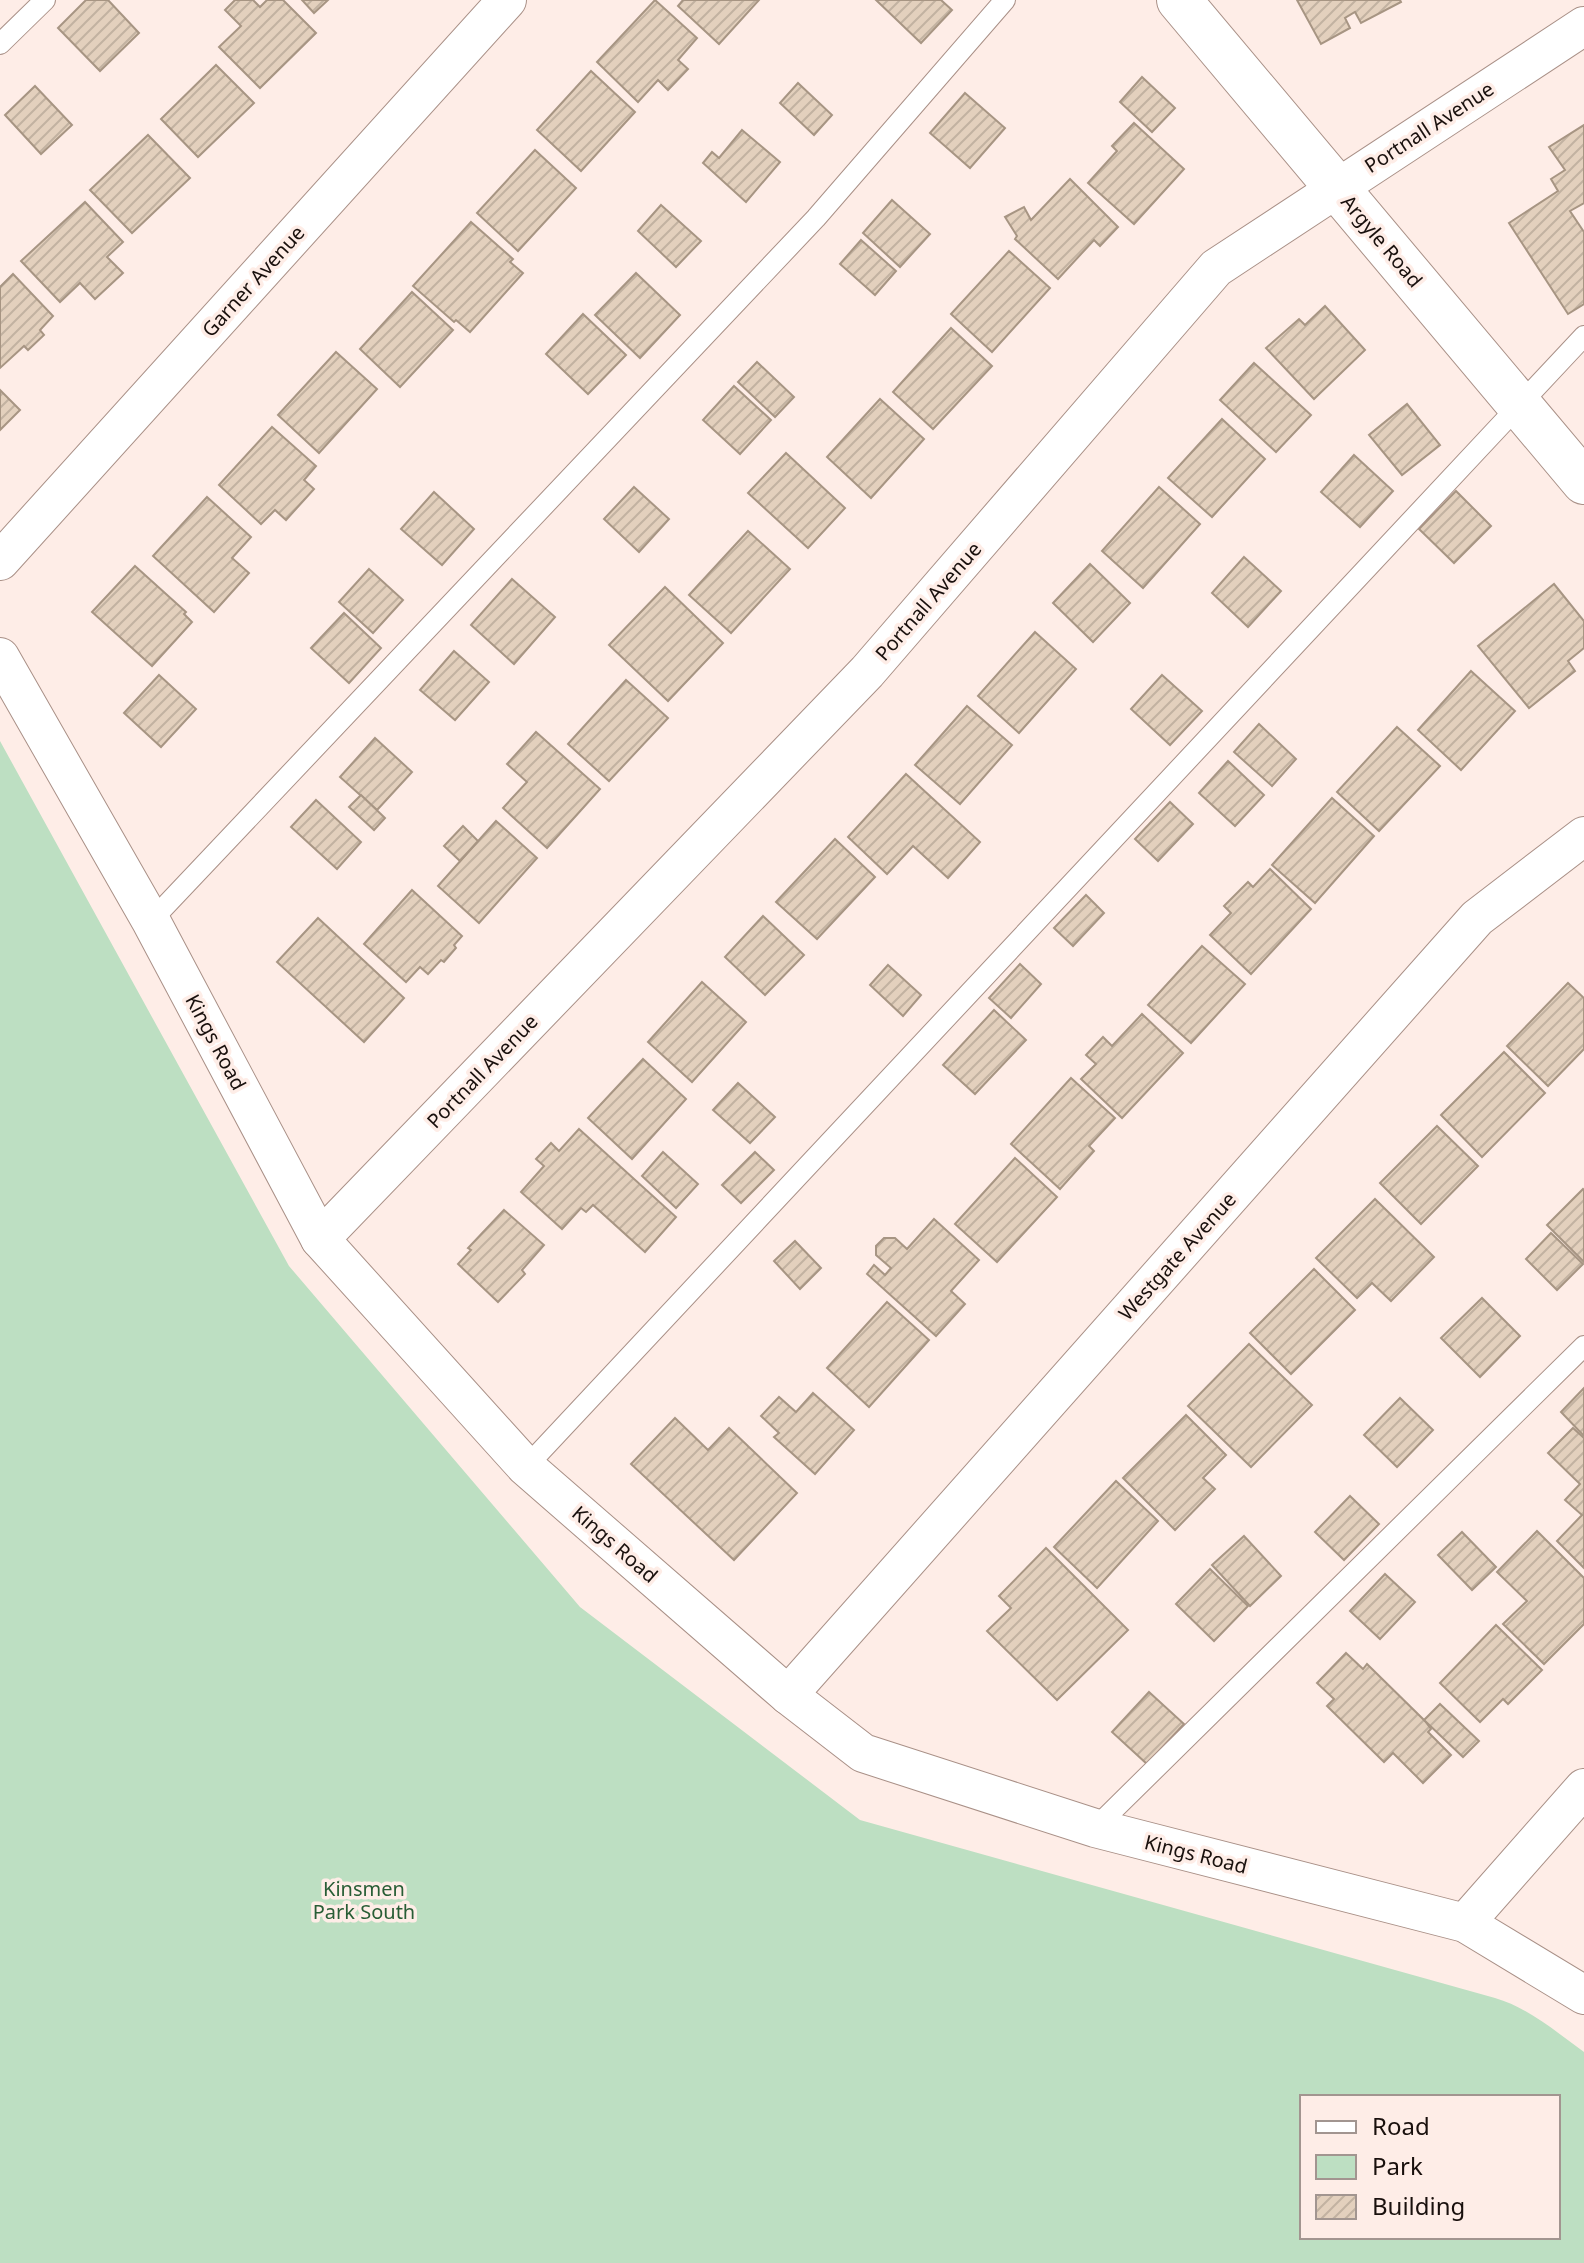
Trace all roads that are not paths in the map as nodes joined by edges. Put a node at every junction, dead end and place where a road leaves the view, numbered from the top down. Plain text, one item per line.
1 (45, 0) edge
2 (507, 0) edge
3 (1005, 0) edge
4 (1179, 0) edge
5 (1584, 26) edge
6 (0, 44) edge
7 (1337, 187) junction
8 (1584, 336) edge
9 (1520, 404) junction
10 (1584, 482) edge
11 (0, 561) edge
12 (0, 657) edge
13 (1584, 836) edge
14 (151, 921) junction
15 (320, 1239) junction
16 (1584, 1346) edge
17 (526, 1467) junction
18 (788, 1695) junction
19 (1584, 1788) edge
20 (1095, 1828) junction
21 (1465, 1923) junction
22 (1584, 1995) edge

1 - 6 lane
2 - 11 street, Garner Avenue
3 - 14 lane
4 - 7 street, Argyle Road
5 - 7 street, Portnall Avenue
7 - 9 street, Argyle Road
7 - 15 street, Portnall Avenue
8 - 9 lane
9 - 10 street, Argyle Road
9 - 17 lane
12 - 14 street, Kings Road
13 - 18 street, Westgate Avenue
14 - 15 street, Kings Road
15 - 17 street, Kings Road
16 - 20 lane
17 - 18 street, Kings Road
18 - 20 street, Kings Road
19 - 21 street
20 - 21 street, Kings Road
21 - 22 street, Kings Road

